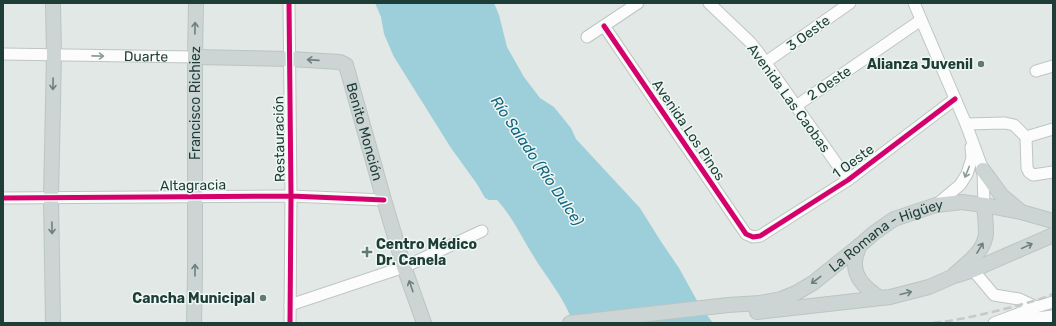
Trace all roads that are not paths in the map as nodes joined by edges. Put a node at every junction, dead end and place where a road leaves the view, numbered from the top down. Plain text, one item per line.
1 (52, 3) edge
2 (196, 3) edge
3 (288, 3) edge
4 (638, 3) edge
5 (709, 3) edge
6 (850, 3) edge
7 (914, 3) edge
8 (921, 20) junction
9 (604, 26) junction
10 (587, 37) dead end
11 (3, 54) edge
12 (54, 55) junction
13 (195, 57) junction
14 (290, 59) junction
15 (336, 62) joint
16 (766, 62) junction
17 (1053, 66) edge
18 (1036, 71) dead end
19 (955, 99) junction
20 (796, 106) junction
21 (968, 129) junction
22 (1053, 129) edge
23 (1026, 137) junction
24 (983, 170) junction
25 (1053, 172) edge
26 (848, 180) junction
27 (291, 196) junction
28 (3, 198) edge
29 (51, 198) junction
30 (194, 198) junction
31 (384, 200) junction
32 (936, 204) junction
33 (984, 205) junction
34 (1021, 212) junction
35 (1053, 221) edge
36 (482, 231) dead end
37 (1053, 235) edge
38 (760, 236) joint
39 (859, 246) junction
40 (404, 267) junction
41 (973, 270) junction
42 (954, 276) junction
43 (880, 298) junction
44 (1053, 302) edge
45 (290, 305) junction
46 (1036, 307) junction
47 (728, 310) junction
48 (1053, 316) edge
49 (1039, 320) edge
50 (53, 323) edge
51 (194, 323) edge
52 (290, 323) edge
53 (424, 323) edge
54 (571, 323) edge
55 (643, 323) edge
56 (994, 323) edge

1 - 12 main road
13 -> 2 main road, Francisco Richiez
3 - 14 street, Restauración
4 - 9 street
5 - 16 street, Avenida Las Caobas
6 - 16 street, 3 Oeste
7 - 8 street
8 - 19 street
8 - 20 street, 2 Oeste
9 - 10 street
9 - 38 street, Avenida Los Pinos
11 - 12 street, Duarte
12 -> 13 street, Duarte
12 -> 29 main road
13 - 14 main road, Duarte
13 - 30 main road, Francisco Richiez
15 -> 14 main road, Duarte
14 - 27 street, Restauración
15 - 31 main road, Benito Monción
16 - 20 street, Avenida Las Caobas
17 - 18 street
19 - 21 street
19 - 26 street, 1 Oeste
20 - 26 street, Avenida Las Caobas
21 - 23 street
21 - 24 street
21 -> 32 street
22 - 23 street
23 - 25 street
24 - 33 street
24 - 34 main road
26 - 38 street, 1 Oeste
27 - 30 street, Altagracia
27 - 31 street, Altagracia
27 - 45 street, Restauración
28 - 29 street, Altagracia
29 - 30 street, Altagracia
29 -> 50 main road
51 -> 30 main road, Francisco Richiez
31 - 40 main road, Benito Monción
32 - 33 main road, La Romana - Higüey
32 - 39 main road, La Romana - Higüey
33 - 34 main road, La Romana - Higüey
42 -> 33 main road
34 - 35 main road, La Romana - Higüey
36 - 40 street
41 -> 37 main road
39 - 43 main road
39 -> 47 main road, La Romana - Higüey
40 - 45 street
53 -> 40 main road, Benito Monción
41 - 42 main road
41 - 46 street
43 -> 42 main road
43 - 47 main road
44 - 46 street
45 - 52 street, Restauración
46 - 56 street
47 - 54 main road
47 - 55 main road
48 - 49 street
49 - 56 street

